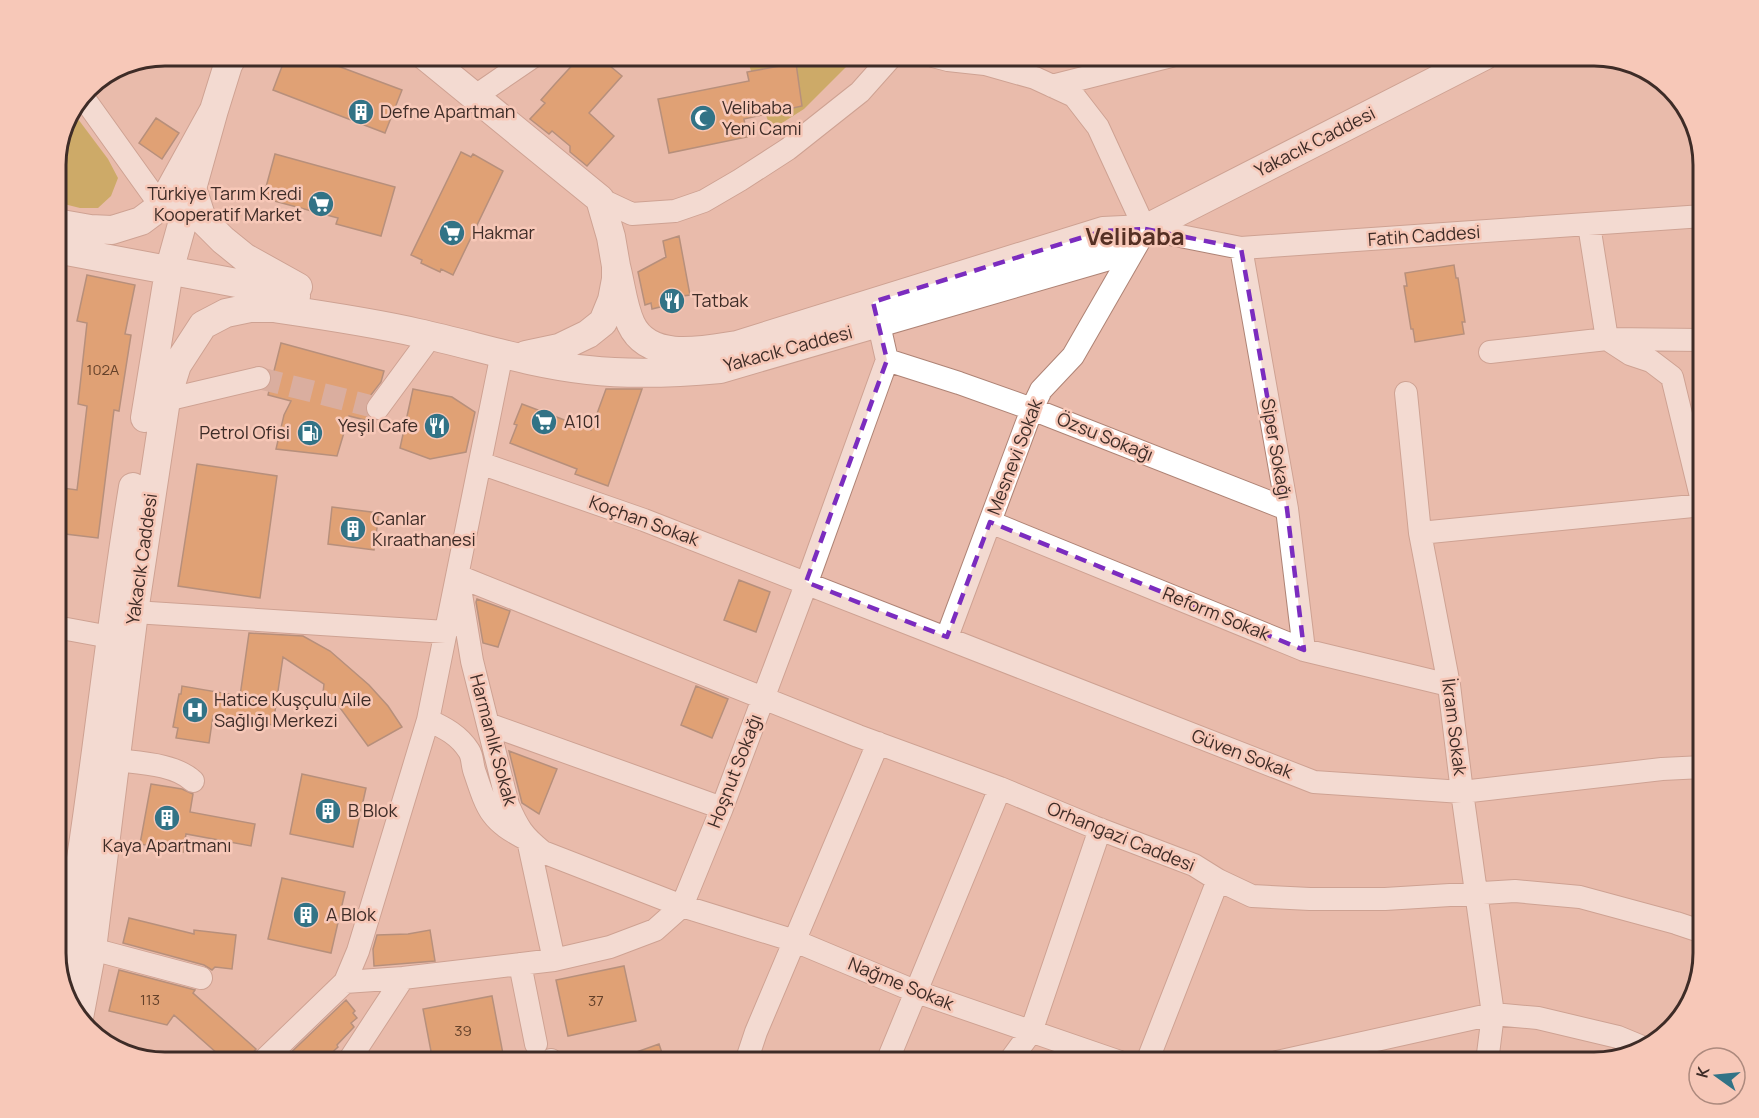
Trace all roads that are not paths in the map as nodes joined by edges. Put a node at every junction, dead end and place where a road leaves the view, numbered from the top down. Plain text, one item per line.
1 (225, 66) edge
2 (437, 66) edge
3 (519, 66) edge
4 (883, 66) edge
5 (992, 66) edge
6 (1131, 66) edge
7 (1464, 66) edge
8 (1052, 86) junction
9 (474, 97) junction
10 (88, 104) edge
11 (214, 110) junction
12 (192, 188) junction
13 (600, 200) junction
14 (161, 206) junction
15 (1693, 217) edge
16 (66, 225) edge
17 (1589, 225) junction
18 (1145, 229) junction
19 (1241, 249) junction
20 (66, 251) edge
21 (616, 266) junction
22 (170, 272) junction
23 (332, 306) junction
24 (876, 313) junction
25 (423, 334) junction
26 (1607, 339) junction
27 (1693, 340) edge
28 (1490, 352) dead end
29 (509, 354) junction
30 (887, 360) junction
31 (258, 378) tunnel mouth
32 (1406, 393) dead end
33 (166, 400) junction
34 (378, 408) dead end
35 (1032, 409) junction
36 (1693, 461) edge
37 (480, 463) junction
38 (1693, 506) edge
39 (1287, 509) junction
40 (990, 522) junction
41 (1420, 533) junction
42 (458, 576) junction
43 (806, 582) junction
44 (134, 612) junction
45 (66, 629) edge
46 (446, 632) junction
47 (110, 637) junction
48 (947, 637) junction
49 (1304, 650) junction
50 (1449, 685) junction
51 (762, 698) junction
52 (428, 720) junction
53 (490, 730) junction
54 (878, 743) junction
55 (116, 760) junction
56 (473, 767) junction
57 (1693, 768) edge
58 (193, 781) dead end
59 (1000, 788) junction
60 (1462, 792) junction
61 (722, 808) junction
62 (1100, 829) junction
63 (528, 840) junction
64 (1218, 880) junction
65 (1476, 895) junction
66 (66, 903) edge
67 (682, 906) junction
68 (1693, 928) edge
69 (795, 941) junction
70 (92, 948) junction
71 (554, 960) junction
72 (520, 964) junction
73 (201, 978) dead end
74 (403, 978) junction
75 (345, 982) junction
76 (917, 992) junction
77 (81, 1006) edge
78 (1493, 1014) junction
79 (1030, 1032) junction
80 (1633, 1043) edge
81 (536, 1044) dead end
82 (272, 1052) edge
83 (355, 1052) edge
84 (749, 1052) edge
85 (891, 1052) edge
86 (1016, 1052) edge
87 (1090, 1052) edge
88 (1151, 1052) edge
89 (1322, 1052) edge
90 (1488, 1052) edge

1 - 11 main road
2 - 9 main road
3 - 9 street
4 - 13 street
5 - 8 street
6 - 8 street
7 - 18 main road, Yakacık Caddesi
8 - 18 street
9 - 13 main road
10 - 14 street
11 - 12 main road, Yakacık Caddesi
11 - 14 main road
12 - 22 main road, Yakacık Caddesi
12 - 23 main road, Yakacık Caddesi
13 - 21 main road
14 - 16 main road
15 - 17 street, Fatih Caddesi
17 - 19 street, Fatih Caddesi
17 - 26 street
18 - 19 street, Fatih Caddesi
18 - 24 main road, Yakacık Caddesi
18 - 35 street, Mesnevi Sokak
19 - 39 street, Siper Sokağı
20 - 22 main road
21 - 24 main road, Yakacık Caddesi
21 - 29 main road
22 - 23 main road, Yakacık Caddesi
22 - 47 main road, Yakacık Caddesi
23 - 25 main road, Yakacık Caddesi
24 - 29 main road, Yakacık Caddesi
24 - 30 street
25 - 29 main road, Yakacık Caddesi
25 - 33 main road, Yakacık Caddesi
25 - 34 street
26 - 27 street
26 - 28 street
26 - 36 street
29 - 37 street
30 - 35 street, Özsu Sokağı
30 - 43 street, Hoşnut Sokağı
31 - 33 street
32 - 41 street, İkram Sokak
33 - 44 main road, Yakacık Caddesi
35 - 39 street, Özsu Sokağı
35 - 40 street, Mesnevi Sokak
37 - 42 street
37 - 43 street, Koçhan Sokak
38 - 41 street
39 - 49 street, Siper Sokağı
40 - 48 street, Mesnevi Sokak
40 - 49 street, Reform Sokak
41 - 50 street, İkram Sokak
42 - 46 street
42 - 51 street, Orhangazi Caddesi
42 - 53 street, Harmanlık Sokak
43 - 48 street, Güven Sokak
43 - 51 street, Hoşnut Sokağı
44 - 46 street
44 - 55 main road, Yakacık Caddesi
45 - 47 street
46 - 52 street
47 - 66 main road, Yakacık Caddesi
48 - 60 street, Güven Sokak
49 - 50 street, Reform Sokak
50 - 60 street, İkram Sokak
51 - 54 street, Orhangazi Caddesi
51 - 61 street, Hoşnut Sokağı
52 - 56 street
52 - 75 street
53 - 56 street
53 - 61 street
53 - 63 street, Harmanlık Sokak
54 - 59 street, Orhangazi Caddesi
54 - 69 street
55 - 58 street
55 - 70 main road, Yakacık Caddesi
56 - 63 street
57 - 60 street, Güven Sokak
59 - 62 street, Orhangazi Caddesi
59 - 76 street
60 - 65 street, İkram Sokak
61 - 67 street, Hoşnut Sokağı
62 - 64 street, Orhangazi Caddesi
62 - 79 street
63 - 67 street, Harmanlık Sokak
63 - 71 street
64 - 65 street, Orhangazi Caddesi
64 - 88 street
65 - 68 street, Orhangazi Caddesi
65 - 78 street, İkram Sokak
67 - 69 street, Nağme Sokak
67 - 71 street, Hoşnut Sokağı
69 - 76 street, Nağme Sokak
69 - 84 street
70 - 73 street
70 - 77 main road, Yakacık Caddesi
71 - 72 street, Hoşnut Sokağı
72 - 74 street, Hoşnut Sokağı
72 - 81 street
74 - 75 street, Hoşnut Sokağı
74 - 83 street
75 - 82 street
76 - 79 street, Nağme Sokak
76 - 85 street
78 - 80 street
78 - 89 street
78 - 90 street, İkram Sokak
79 - 86 street
79 - 87 street, Nağme Sokak

